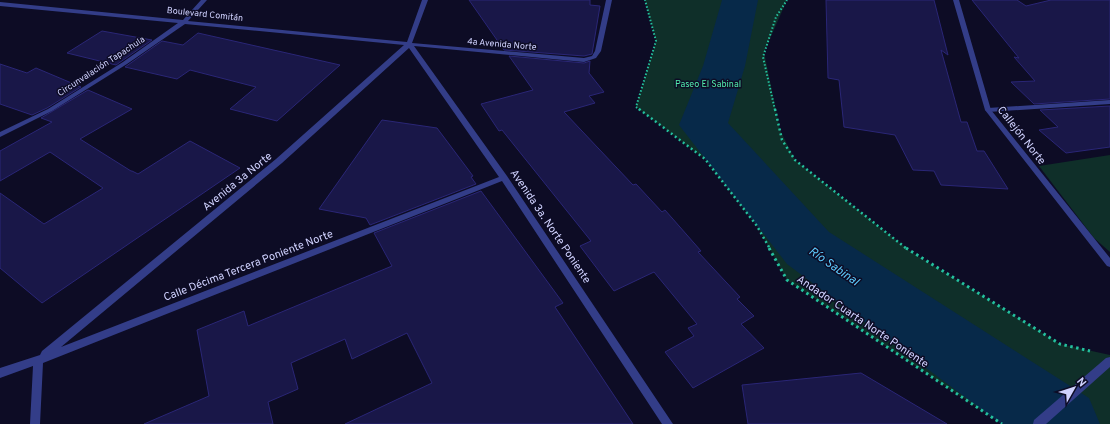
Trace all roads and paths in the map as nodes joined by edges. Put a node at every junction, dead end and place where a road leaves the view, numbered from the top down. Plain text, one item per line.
1 (204, 0) edge
2 (425, 0) edge
3 (609, 0) edge
4 (645, 0) edge
5 (787, 0) edge
6 (956, 0) edge
7 (0, 4) edge
8 (185, 21) junction
9 (409, 44) junction
10 (1110, 102) edge
11 (988, 110) junction
12 (0, 135) edge
13 (504, 178) junction
14 (1110, 264) edge
15 (1096, 352) dead end
16 (38, 360) junction
17 (1109, 361) edge
18 (0, 373) edge
19 (35, 424) edge
20 (668, 424) edge
21 (1002, 424) edge
22 (1038, 424) edge

1 - 8 street, Circunvalación Tapachula
2 - 9 street, Avenida 3a Norte
3 - 9 street, 4a Avenida Norte
4 - 21 path, Andador Cuarta Norte Poniente
5 - 15 path
6 - 11 street, Callejón Norte
7 - 8 street, Boulevard Comitán
8 - 9 street, Boulevard Comitán
8 - 12 street, Circunvalación Tapachula
9 - 13 street, Avenida 3a. Norte Poniente
9 - 16 street, Avenida 3a Norte
10 - 11 street
11 - 14 street, Callejón Norte
13 - 16 street, Calle Décima Tercera Poniente Norte
13 - 20 street, Avenida 3a. Norte Poniente
16 - 18 street, Calle Décima Tercera Poniente Norte
16 - 19 street
17 - 22 street

